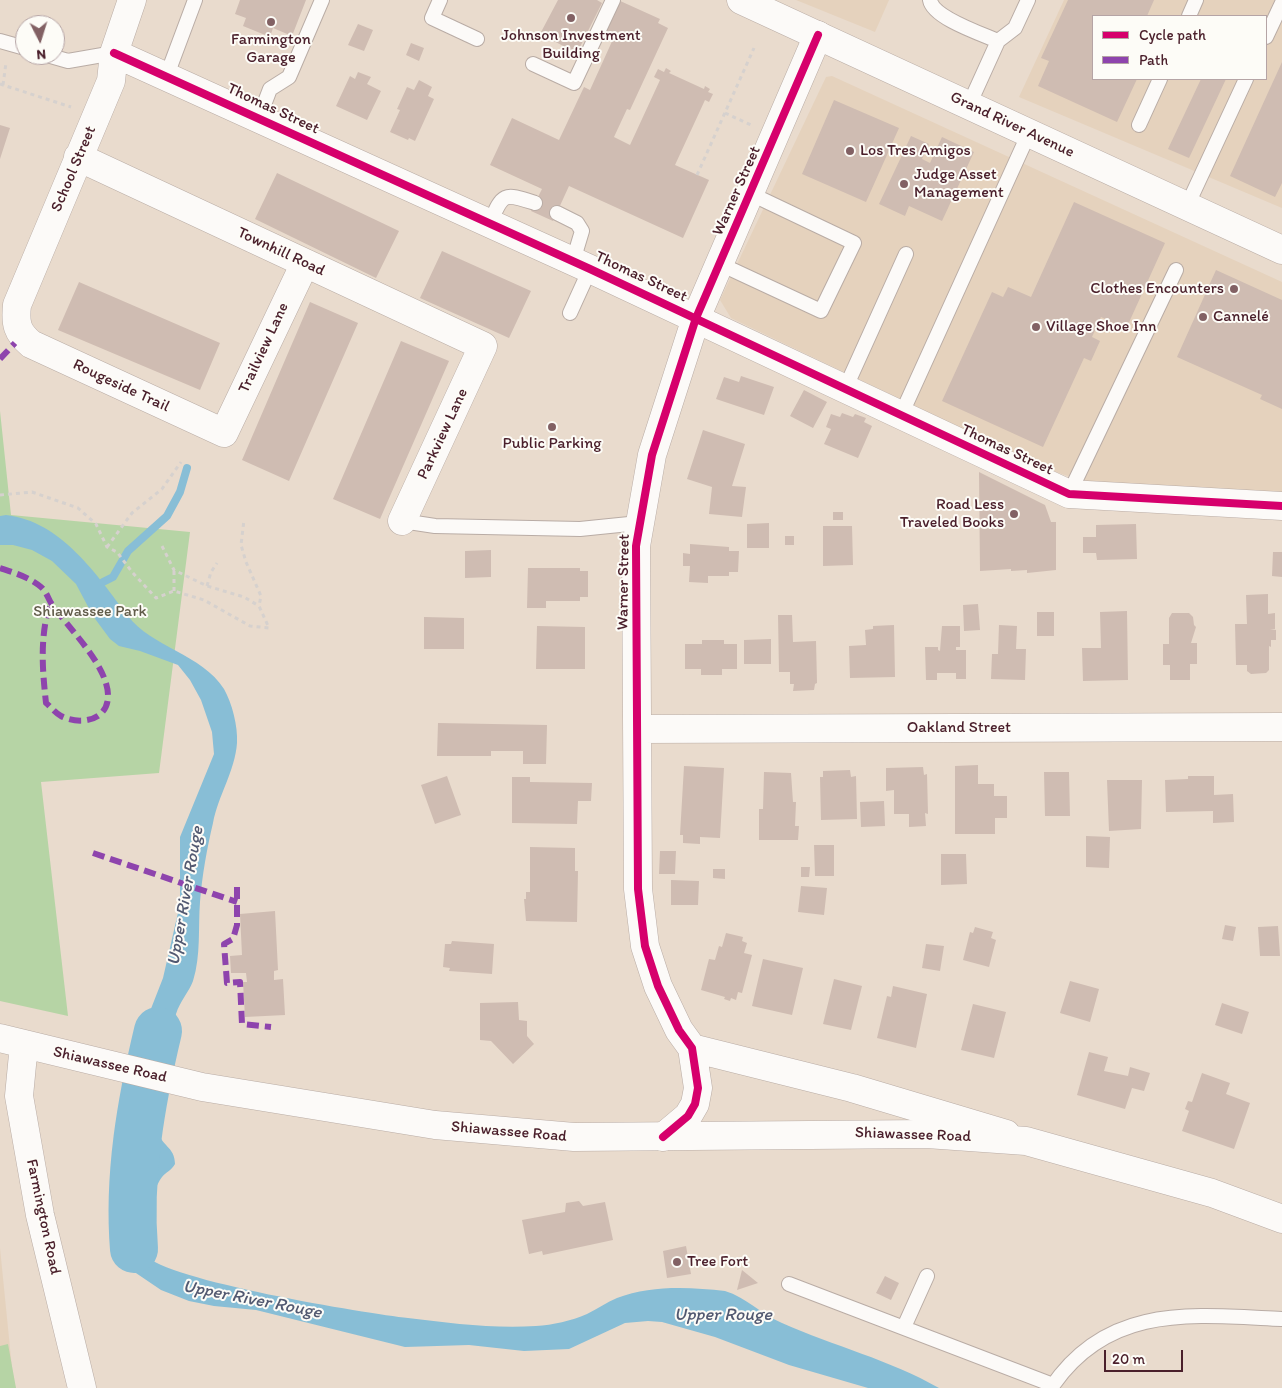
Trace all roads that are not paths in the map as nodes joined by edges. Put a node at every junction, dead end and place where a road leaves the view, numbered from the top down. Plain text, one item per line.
1 (132, 0) edge
2 (196, 0) edge
3 (322, 0) edge
4 (440, 0) edge
5 (613, 0) edge
6 (930, 0) edge
7 (1028, 0) edge
8 (1196, 0) edge
9 (747, 1) edge
10 (1282, 3) edge
11 (1189, 15) edge
12 (818, 35) junction
13 (1267, 36) edge
14 (477, 39) dead end
15 (998, 42) junction
16 (114, 53) junction
17 (65, 60) edge
18 (533, 64) dead end
19 (167, 75) junction
20 (1160, 80) edge
21 (1246, 80) edge
22 (969, 105) junction
23 (258, 118) junction
24 (1139, 125) dead end
25 (1029, 133) junction
26 (78, 157) junction
27 (751, 194) junction
28 (535, 203) dead end
29 (1187, 206) junction
30 (557, 213) dead end
31 (490, 223) junction
32 (1282, 250) edge
33 (906, 254) dead end
34 (305, 263) junction
35 (720, 264) junction
36 (582, 265) junction
37 (1176, 270) dead end
38 (9, 310) edge
39 (570, 313) dead end
40 (696, 318) junction
41 (21, 335) joint
42 (483, 346) joint
43 (846, 389) junction
44 (901, 415) junction
45 (224, 433) joint
46 (1069, 494) junction
47 (1282, 506) edge
48 (402, 521) joint
49 (639, 524) junction
50 (1282, 727) edge
51 (636, 729) junction
52 (12, 1041) edge
53 (692, 1048) junction
54 (664, 1137) junction
55 (1026, 1140) junction
56 (1282, 1219) edge
57 (927, 1276) dead end
58 (789, 1284) dead end
59 (1282, 1319) edge
60 (904, 1328) junction
61 (1052, 1387) edge
62 (82, 1388) edge

1 - 16 street, School Street
2 - 19 lane
3 - 23 lane
4 - 14 lane
5 - 18 lane
6 - 15 lane
7 - 15 lane
8 - 11 lane
9 - 12 street, Grand River Avenue
10 - 13 lane
12 - 22 street, Grand River Avenue
12 - 27 street, Warner Street
15 - 22 lane
16 - 17 lane
16 - 19 street, Thomas Street
16 - 26 street, School Street
19 - 23 street, Thomas Street
20 - 24 lane
21 - 29 lane
22 - 25 street, Grand River Avenue
23 - 31 street, Thomas Street
25 - 29 street, Grand River Avenue
25 - 44 lane
26 - 34 street, Townhill Road
26 - 38 street, School Street
27 - 35 street, Warner Street
27 - 35 lane
28 - 31 lane
29 - 32 street, Grand River Avenue
30 - 36 lane
31 - 36 street, Thomas Street
33 - 43 lane
34 - 42 street, Townhill Road
34 - 45 street, Trailview Lane
35 - 40 street, Warner Street
36 - 39 lane
36 - 40 street, Thomas Street
37 - 46 lane
38 - 41 street, School Street
40 - 43 street, Thomas Street
40 - 49 street, Warner Street
41 - 45 street, Rougeside Trail
42 - 48 street, Parkview Lane
43 - 44 street, Thomas Street
44 - 46 street, Thomas Street
46 - 47 street, Thomas Street
48 - 49 lane
49 - 51 street, Warner Street
50 - 51 street, Oakland Street
51 - 53 street, Warner Street
52 - 54 street, Shiawassee Road
52 - 62 street, Farmington Road
53 - 54 street, Warner Street
53 - 55 street, Shiawassee Road
54 - 55 street, Shiawassee Road
55 - 56 street, Shiawassee Road
57 - 60 lane
58 - 60 lane
59 - 61 lane
60 - 61 lane

